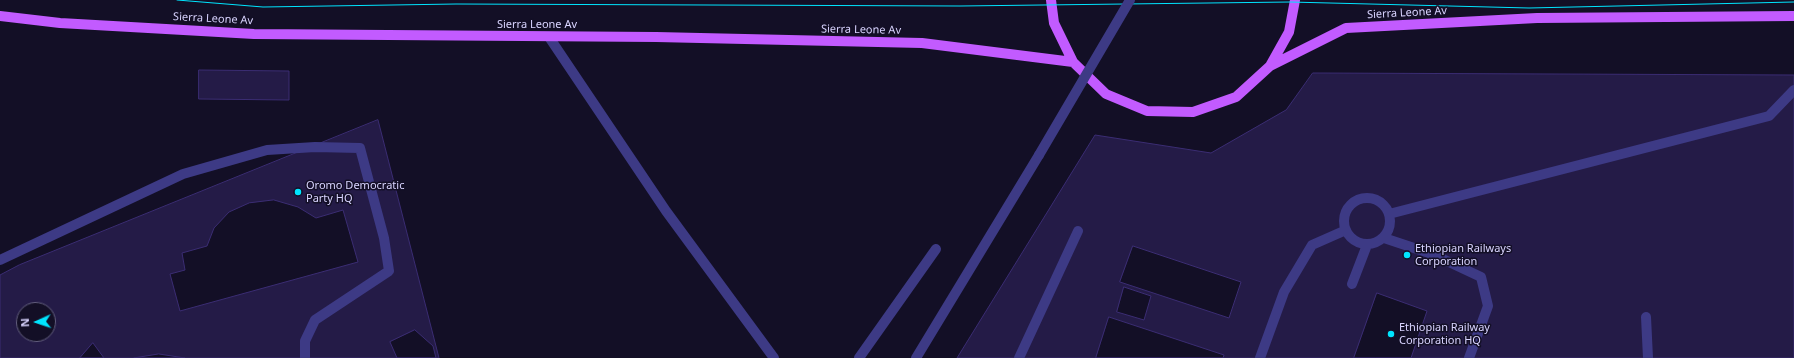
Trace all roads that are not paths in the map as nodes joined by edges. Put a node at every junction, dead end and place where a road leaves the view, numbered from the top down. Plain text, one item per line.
1 (1051, 0) edge
2 (1130, 0) edge
3 (1295, 0) edge
4 (0, 16) edge
5 (1794, 16) edge
6 (549, 37) junction
7 (1072, 62) junction
8 (1270, 66) junction
9 (1794, 90) edge
10 (1389, 214) junction
11 (1346, 230) junction
12 (1078, 231) dead end
13 (1384, 238) junction
14 (1367, 245) junction
15 (936, 249) dead end
16 (0, 260) edge
17 (1352, 284) dead end
18 (1646, 317) dead end
19 (305, 358) edge
20 (774, 358) edge
21 (859, 358) edge
22 (916, 358) edge
23 (1019, 358) edge
24 (1260, 358) edge
25 (1469, 358) edge
26 (1648, 358) edge

1 - 7 main road
2 - 22 street, bridge
3 - 8 main road
4 - 6 main road, Sierra Leone Av
5 - 8 main road, Sierra Leone Av
6 - 7 main road, Sierra Leone Av
6 - 20 street
7 - 8 main road
9 - 10 street
10 - 11 street
10 - 13 street
11 - 14 street
11 - 24 street
12 - 23 street
13 - 14 street
13 - 25 street
14 - 17 street
15 - 21 street
16 - 19 street
18 - 26 street

